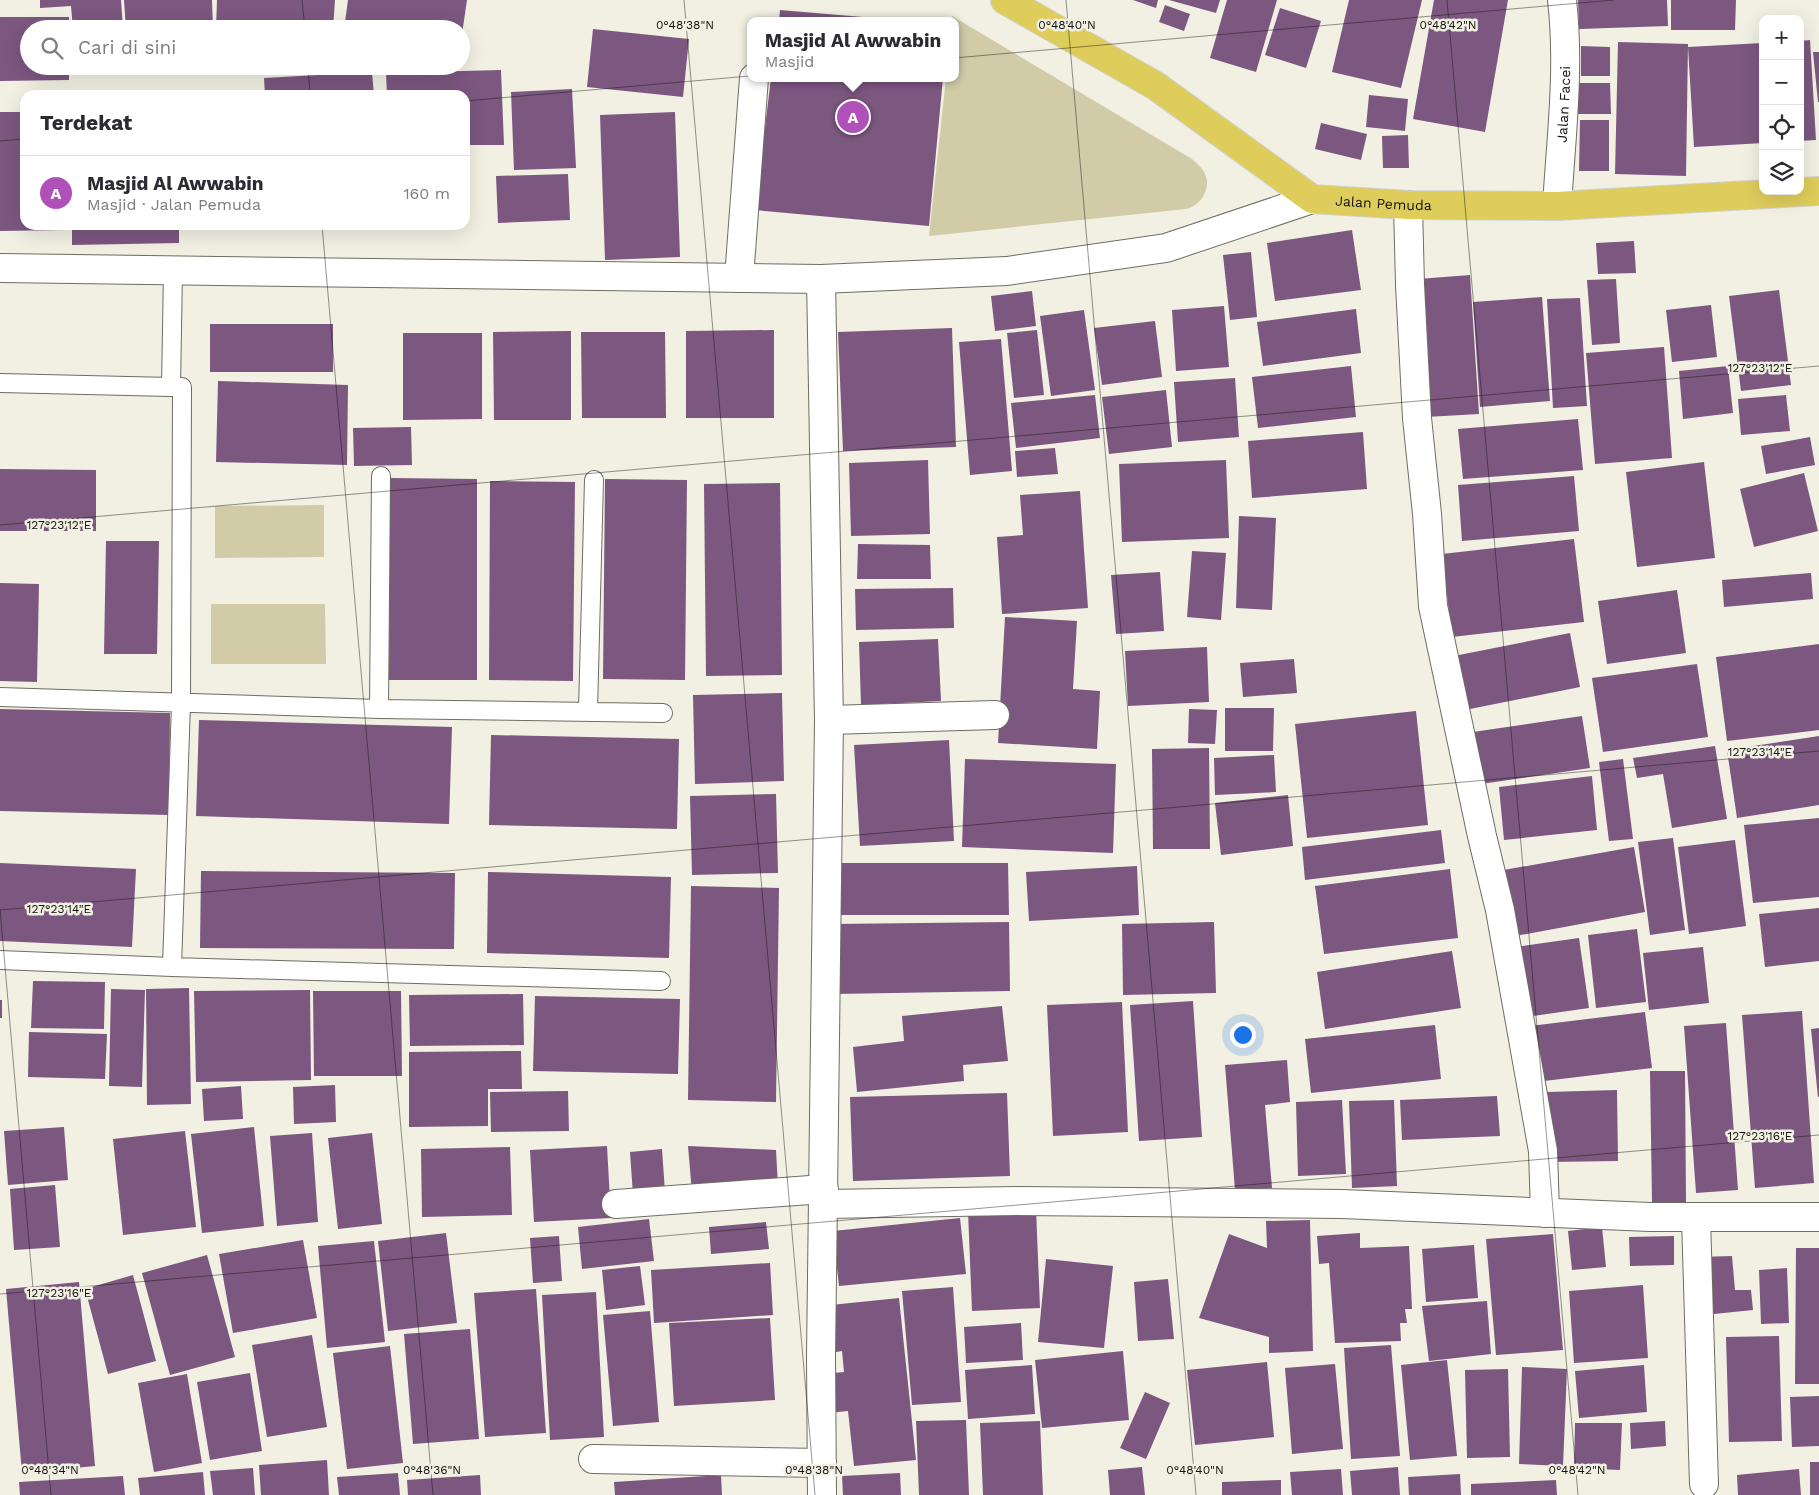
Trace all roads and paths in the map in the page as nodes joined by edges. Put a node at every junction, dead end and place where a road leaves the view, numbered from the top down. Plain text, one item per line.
1 (1005, 0) edge
2 (1562, 0) edge
3 (754, 82) edge
4 (1819, 191) edge
5 (1312, 199) junction
6 (1408, 205) junction
7 (1557, 206) junction
8 (0, 268) edge
9 (173, 271) junction
10 (739, 278) junction
11 (821, 279) junction
12 (0, 383) edge
13 (171, 387) junction
14 (381, 476) dead end
15 (594, 480) dead end
16 (0, 697) edge
17 (181, 704) junction
18 (379, 709) junction
19 (588, 711) junction
20 (663, 712) dead end
21 (995, 715) dead end
22 (829, 720) junction
23 (0, 960) edge
24 (172, 967) junction
25 (662, 981) dead end
26 (824, 1196) junction
27 (616, 1204) dead end
28 (1545, 1213) junction
29 (1819, 1217) edge
30 (1696, 1218) junction
31 (593, 1459) dead end
32 (822, 1463) junction
33 (1704, 1484) dead end
34 (822, 1495) edge

1 - 5 highway
2 - 7 street, Jalan Facei
3 - 10 street
4 - 7 highway, Jalan Pemuda
5 - 6 highway, Jalan Pemuda
5 - 11 street
6 - 7 highway, Jalan Pemuda
6 - 28 street
8 - 9 street
9 - 10 street
9 - 13 lane
10 - 11 street
11 - 22 street
12 - 13 lane
13 - 17 lane
14 - 18 lane
15 - 19 lane
16 - 17 lane
17 - 18 lane
17 - 24 lane
18 - 19 lane
19 - 20 lane
21 - 22 street
22 - 26 street
23 - 24 lane
24 - 25 lane
26 - 27 street
26 - 28 street
26 - 32 street
28 - 30 street
29 - 30 street
30 - 33 street
31 - 32 street
32 - 34 street

